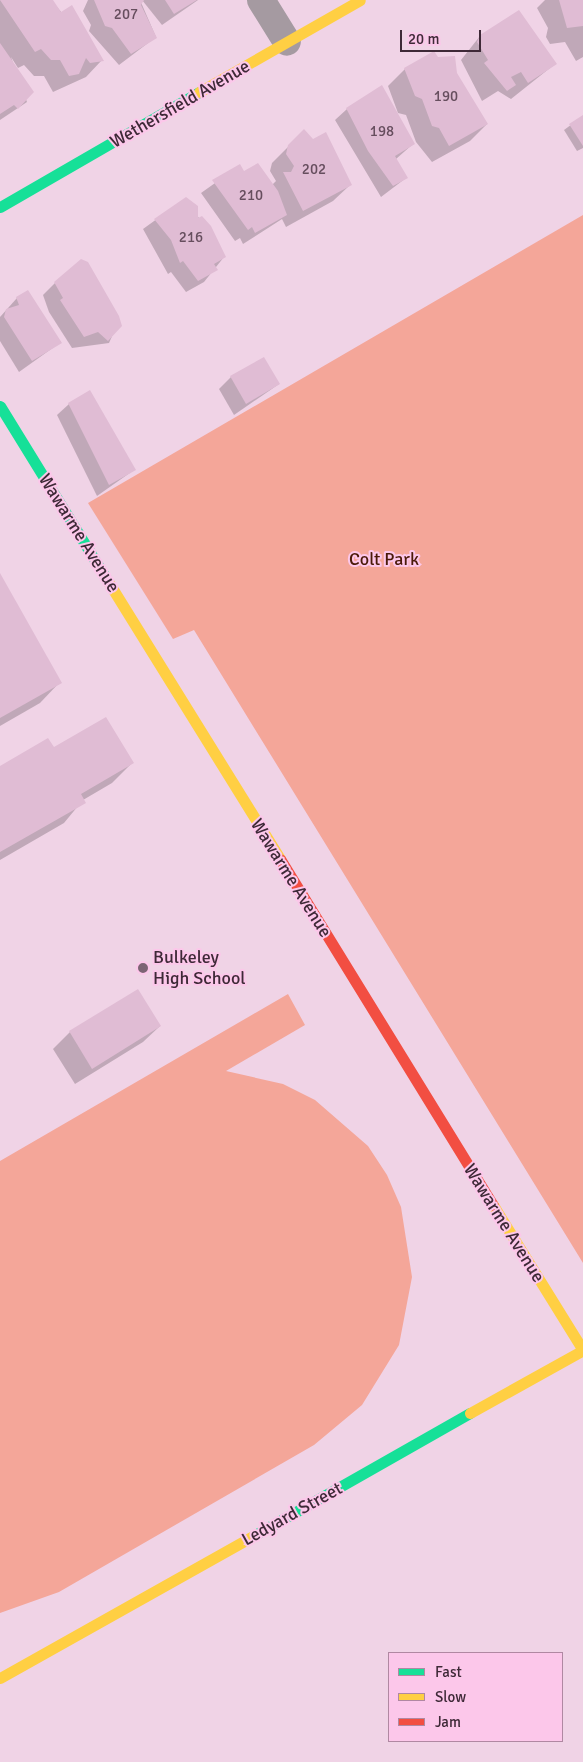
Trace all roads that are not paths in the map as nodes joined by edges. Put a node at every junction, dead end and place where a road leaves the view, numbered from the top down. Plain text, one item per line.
1 (261, 0) edge
2 (360, 0) edge
3 (287, 42) junction
4 (0, 207) edge
5 (0, 406) edge
6 (583, 1350) edge
7 (0, 1678) edge

1 - 3 street
2 - 3 street, Wethersfield Avenue
3 - 4 street, Wethersfield Avenue
5 - 6 street, Wawarme Avenue
6 - 7 street, Ledyard Street

